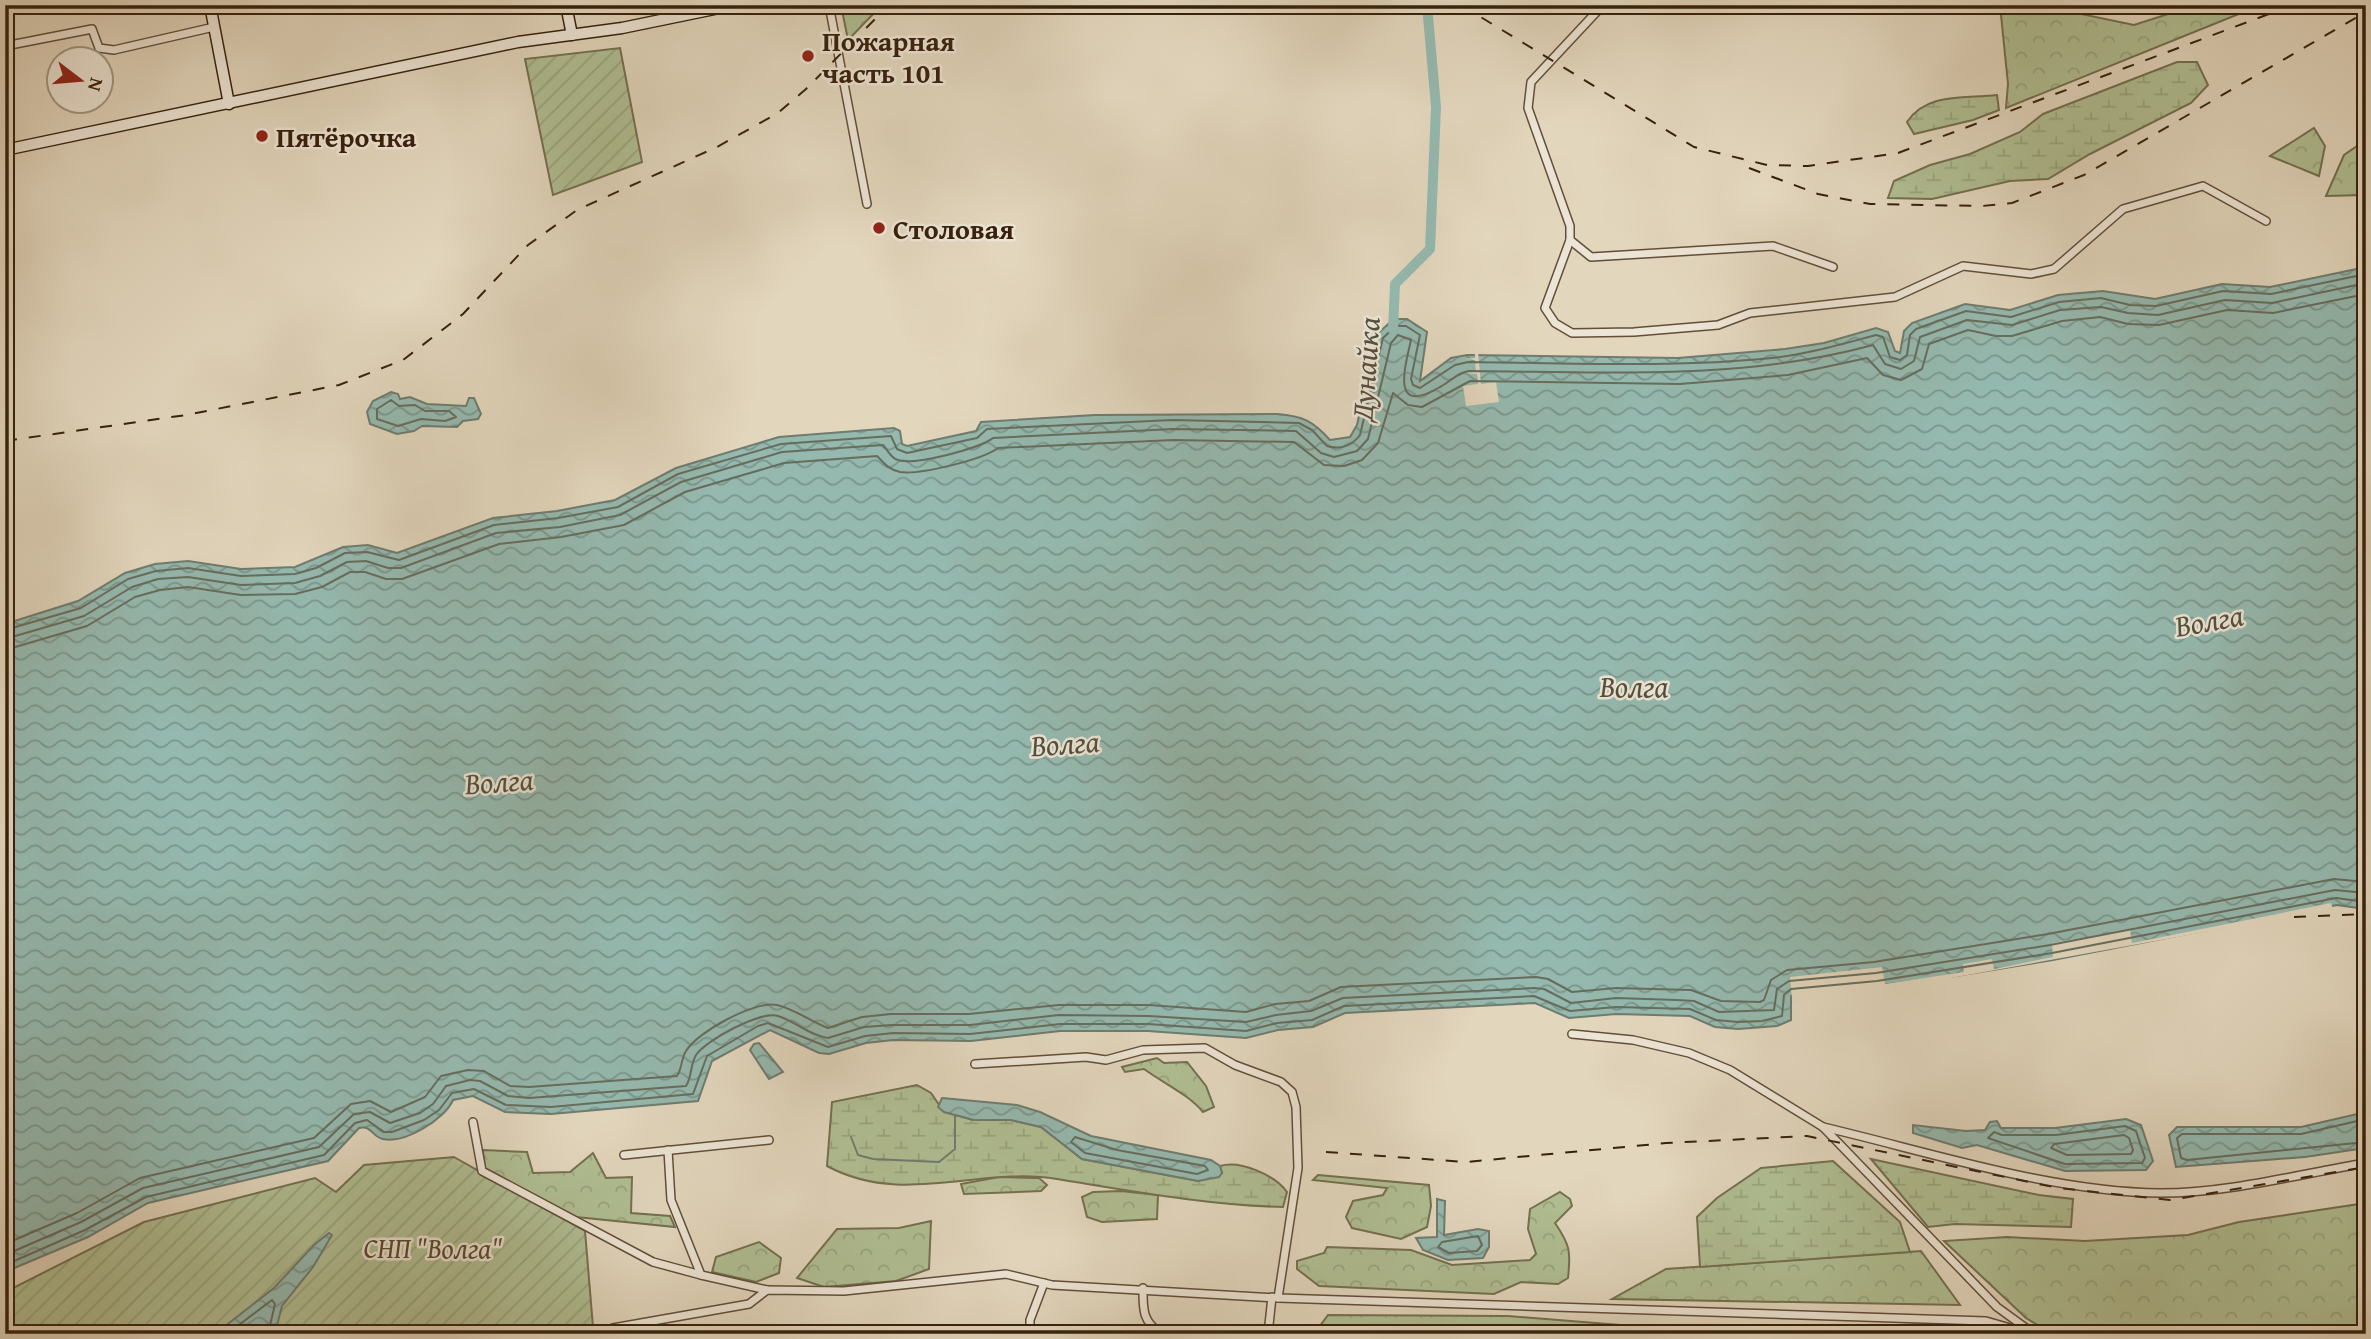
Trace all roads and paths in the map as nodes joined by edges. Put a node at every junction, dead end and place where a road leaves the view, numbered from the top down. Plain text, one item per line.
1 (210, 5) edge
2 (566, 5) edge
3 (734, 5) edge
4 (829, 5) edge
5 (1603, 5) edge
6 (214, 27) junction
7 (572, 35) junction
8 (5, 46) edge
9 (229, 104) junction
10 (5, 150) edge
11 (867, 204) dead end
12 (2266, 221) dead end
13 (1570, 240) junction
14 (1833, 267) dead end
15 (1572, 1034) dead end
16 (975, 1064) dead end
17 (472, 1122) dead end
18 (1823, 1127) junction
19 (769, 1140) dead end
20 (668, 1150) junction
21 (624, 1155) dead end
22 (2366, 1163) edge
23 (701, 1275) junction
24 (1044, 1283) junction
25 (1143, 1288) junction
26 (767, 1290) junction
27 (1275, 1297) junction
28 (603, 1334) edge
29 (1030, 1334) edge
30 (1162, 1334) edge
31 (1268, 1334) edge
32 (2032, 1334) edge

1 - 6 street
2 - 7 street
3 - 7 street
4 - 11 street
5 - 13 street
6 - 8 street
6 - 9 street
7 - 9 street
9 - 10 street
12 - 13 street
13 - 14 street
15 - 18 street
16 - 27 street
17 - 23 street
18 - 22 street
18 - 32 street
19 - 20 street
20 - 21 street
20 - 23 street
23 - 26 street
24 - 25 street
24 - 26 street
24 - 29 street
25 - 27 street
25 - 30 street
26 - 28 street
27 - 31 street
27 - 32 street

